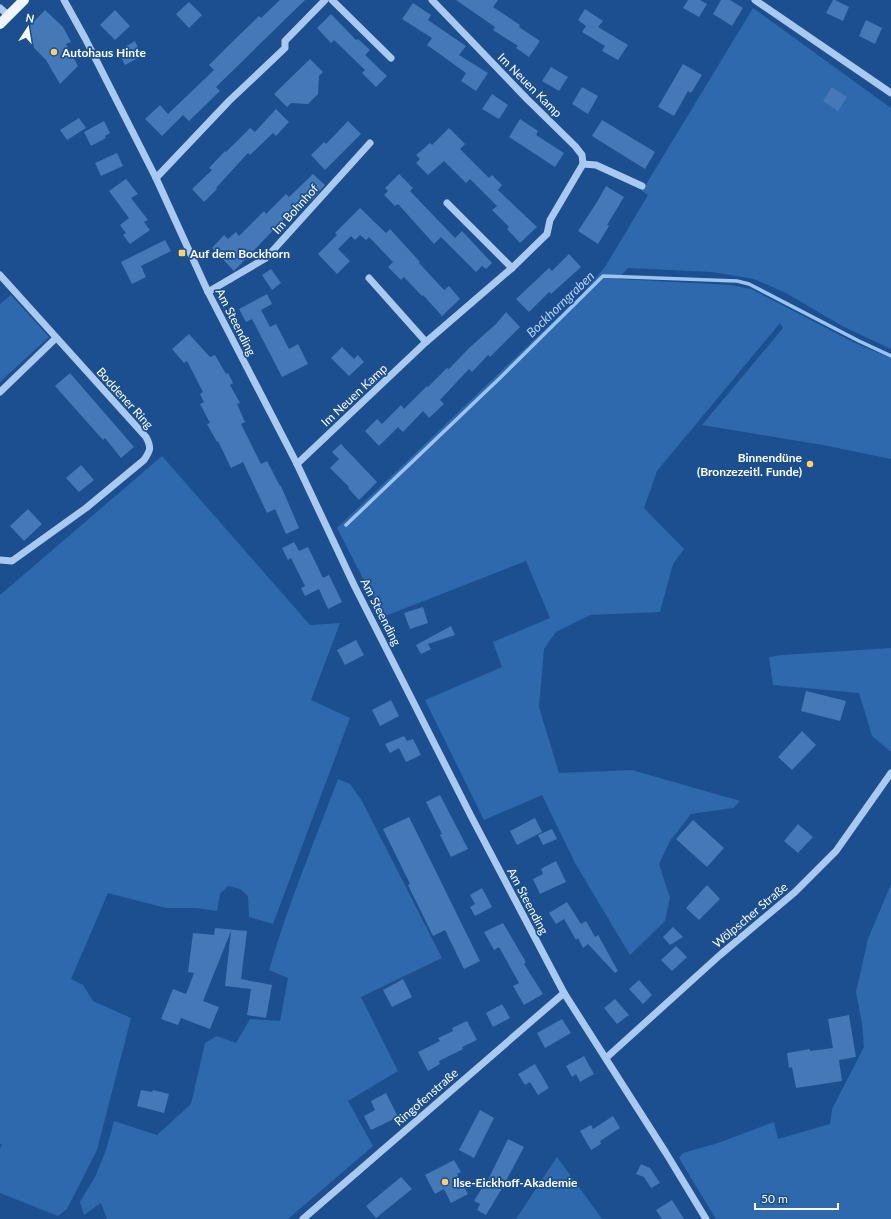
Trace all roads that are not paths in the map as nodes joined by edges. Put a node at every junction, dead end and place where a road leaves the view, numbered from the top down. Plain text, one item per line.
1 (24, 0) edge
2 (64, 0) edge
3 (325, 0) edge
4 (332, 0) edge
5 (432, 0) edge
6 (755, 0) edge
7 (0, 8) edge
8 (8, 15) junction
9 (0, 24) edge
10 (391, 58) dead end
11 (891, 93) edge
12 (370, 143) dead end
13 (583, 164) junction
14 (156, 178) junction
15 (642, 186) dead end
16 (447, 203) dead end
17 (512, 268) junction
18 (0, 275) edge
19 (369, 278) dead end
20 (208, 292) junction
21 (56, 338) junction
22 (426, 342) junction
23 (0, 392) edge
24 (297, 464) junction
25 (0, 560) edge
26 (891, 773) edge
27 (564, 993) junction
28 (606, 1058) junction
29 (304, 1219) edge
30 (706, 1219) edge

1 - 8 main road
2 - 14 street, Am Steending
3 - 14 street
4 - 10 street
5 - 13 street, Im Neuen Kamp
6 - 11 street
7 - 8 street
8 - 9 main road
12 - 20 street, Im Bohnhof
13 - 15 street
13 - 17 street, Im Neuen Kamp
14 - 20 street, Am Steending
16 - 17 street
17 - 22 street, Im Neuen Kamp
18 - 21 street, Boddener Ring
19 - 22 street
20 - 24 street, Am Steending
21 - 23 street
21 - 25 street, Boddener Ring
22 - 24 street, Im Neuen Kamp
24 - 27 street, Am Steending
26 - 28 street, Wölpscher Straße
27 - 28 street, Am Steending
27 - 29 street, Ringofenstraße
28 - 30 street, Am Steending

